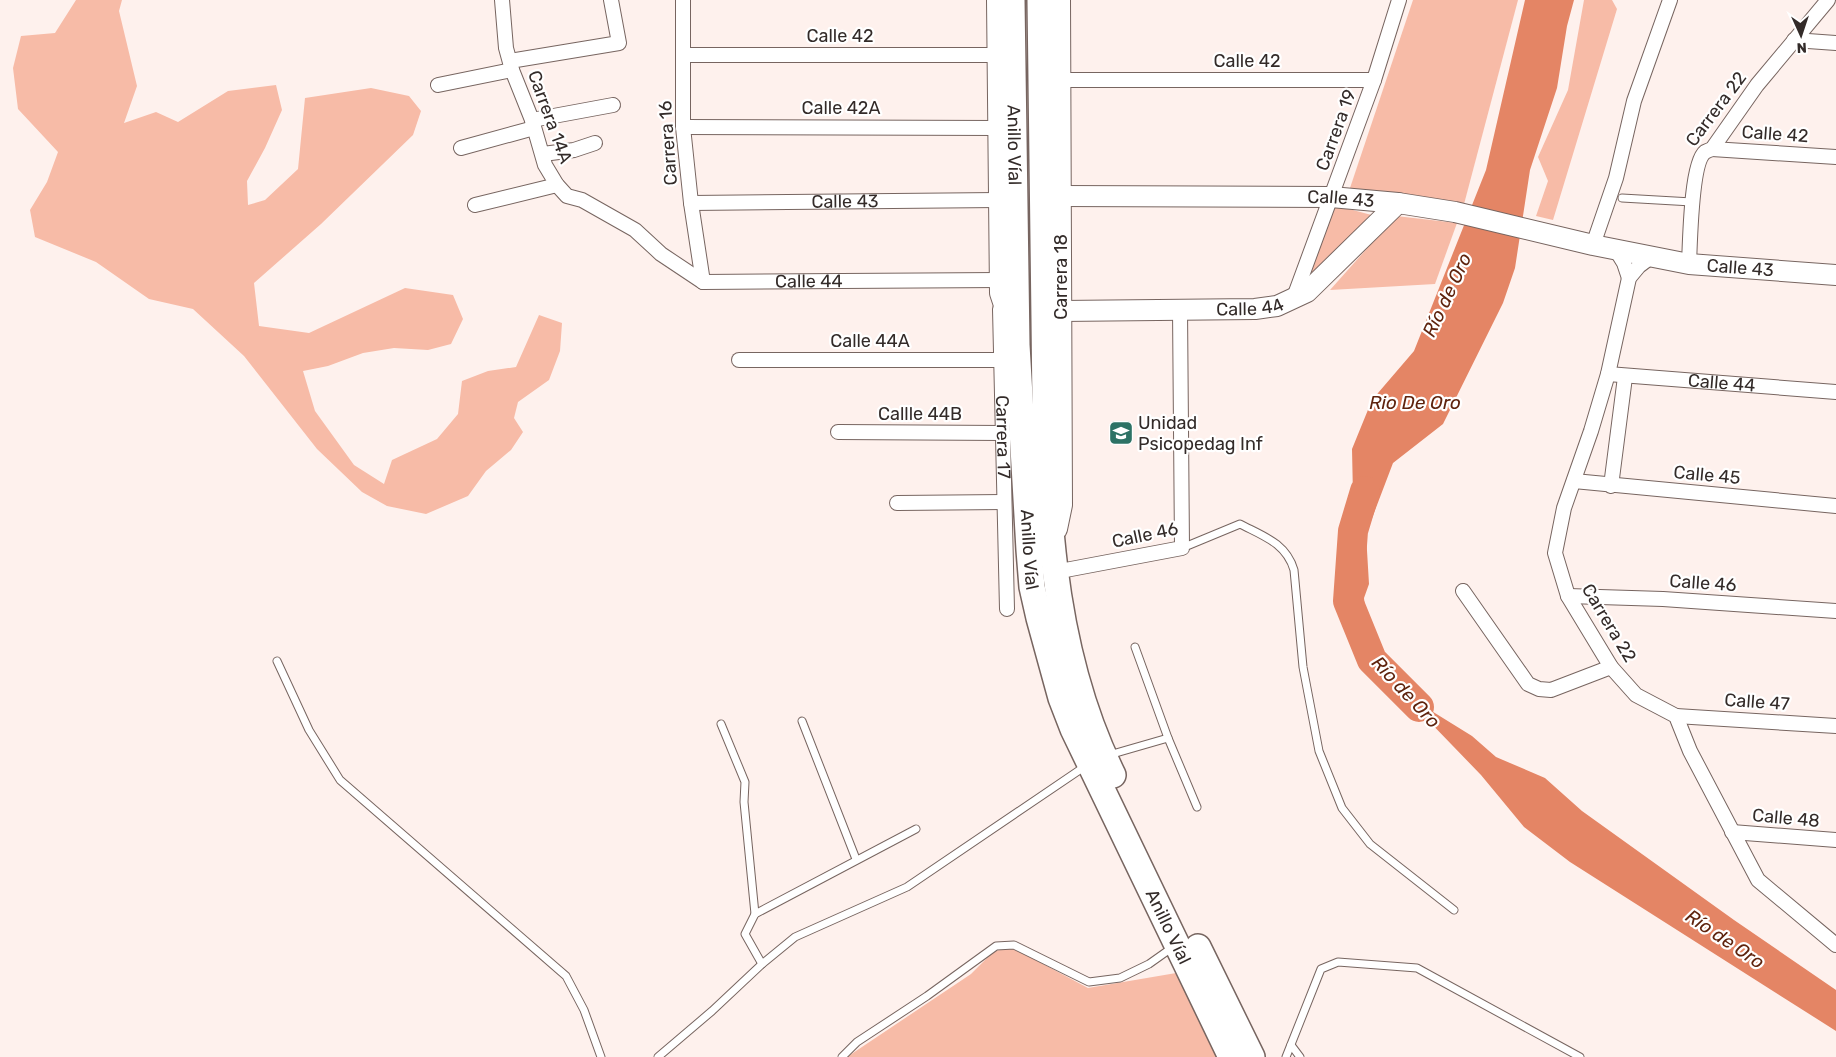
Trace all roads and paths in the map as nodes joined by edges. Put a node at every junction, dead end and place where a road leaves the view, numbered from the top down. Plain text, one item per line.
1 (502, 0) edge
2 (611, 0) edge
3 (682, 0) edge
4 (997, 0) edge
5 (1012, 0) edge
6 (1040, 0) edge
7 (1060, 0) edge
8 (1399, 0) edge
9 (1670, 0) edge
10 (1828, 0) edge
11 (1794, 40) junction
12 (1836, 43) edge
13 (683, 55) junction
14 (998, 55) junction
15 (511, 65) junction
16 (1060, 80) junction
17 (1374, 80) junction
18 (438, 85) dead end
19 (613, 105) dead end
20 (533, 124) junction
21 (683, 126) junction
22 (998, 128) junction
23 (595, 143) dead end
24 (461, 148) dead end
25 (1712, 149) junction
26 (543, 154) junction
27 (1836, 157) edge
28 (557, 185) junction
29 (1061, 196) junction
30 (1331, 197) junction
31 (1622, 198) dead end
32 (998, 200) junction
33 (1692, 202) junction
34 (691, 203) junction
35 (1398, 203) junction
36 (476, 205) dead end
37 (1593, 245) junction
38 (1616, 250) junction
39 (1651, 257) junction
40 (1689, 264) junction
41 (1836, 274) edge
42 (1629, 278) junction
43 (703, 282) junction
44 (1000, 287) junction
45 (1293, 300) junction
46 (1180, 309) junction
47 (1060, 311) junction
48 (1009, 352) junction
49 (739, 360) dead end
50 (1608, 374) junction
51 (1625, 377) junction
52 (1836, 392) edge
53 (838, 432) dead end
54 (1003, 433) junction
55 (1574, 481) junction
56 (1611, 486) junction
57 (1004, 502) junction
58 (897, 503) dead end
59 (1836, 506) edge
60 (1182, 548) junction
61 (1054, 563) junction
62 (1463, 591) dead end
63 (1568, 596) junction
64 (1007, 609) dead end
65 (1836, 611) edge
66 (1134, 647) dead end
67 (277, 660) dead end
68 (1611, 667) junction
69 (1676, 716) junction
70 (802, 721) dead end
71 (721, 724) dead end
72 (1836, 726) edge
73 (1168, 738) junction
74 (1097, 760) junction
75 (1197, 807) dead end
76 (916, 829) dead end
77 (1732, 832) junction
78 (1836, 840) edge
79 (856, 859) junction
80 (1454, 910) dead end
81 (755, 914) junction
82 (1178, 944) junction
83 (1836, 945) edge
84 (762, 964) junction
85 (1291, 1046) junction
86 (601, 1057) edge
87 (658, 1057) edge
88 (842, 1057) edge
89 (1231, 1057) edge
90 (1252, 1057) edge
91 (1286, 1057) edge
92 (1300, 1057) edge
93 (1580, 1057) edge

1 - 15 street, Carrera 14A
2 - 15 street
3 - 13 street, Carrera 16
4 - 14 street, Carrera 17
5 - 48 highway, Anillo Víal
6 - 61 highway, Anillo Víal
7 - 16 street, Carrera 18
8 - 17 street, Carrera 19
9 - 37 street
10 - 11 street, Carrera 22
11 - 12 street
11 - 25 street, Carrera 22
13 - 14 street, Calle 42
13 - 21 street, Carrera 16
14 - 22 street, Carrera 17
15 - 18 street
15 - 20 street, Carrera 14A
16 - 17 street, Calle 42
16 - 29 street, Carrera 18
17 - 30 street, Carrera 19
19 - 20 street
20 - 24 street
20 - 26 street, Carrera 14A
21 - 22 street, Calle 42A
21 - 34 street, Carrera 16
22 - 32 street, Carrera 17
23 - 26 street
25 - 27 street, Calle 42
25 - 33 street, Carrera 22
26 - 28 street, Carrera 14A
28 - 36 street
28 - 43 street, Carrera 14A
29 - 30 street, Calle 43
29 - 47 street, Carrera 18
30 - 35 street, Calle 43
30 - 45 street, Carrera 19
31 - 33 lane
32 - 34 street, Calle 43
32 - 44 street, Carrera 17
33 - 40 street, Carrera 22
34 - 43 street, Carrera 16
35 - 37 street, Calle 43
35 - 45 street, Calle 44
37 - 38 street, Calle 43
38 - 39 street, Calle 43
38 - 42 street
39 - 40 street, Calle 43
39 - 42 street
40 - 41 street, Calle 43
42 - 50 street, Carrera 22
43 - 44 street, Calle 44
44 - 48 street, Carrera 17
45 - 46 street, Calle 44
46 - 47 street, Calle 44
46 - 60 street
47 - 61 street, Carrera 18
48 - 49 street, Calle 44A
48 - 54 street, Carrera 17
48 - 74 highway, Anillo Víal
50 - 51 street, Calle 44
50 - 55 street, Carrera 22
51 - 52 street, Calle 44
51 - 56 street
53 - 54 street, Callle 44B
54 - 57 street, Carrera 17
55 - 56 street, Calle 45
55 - 63 street, Carrera 22
56 - 59 street, Calle 45
57 - 58 street
57 - 64 street, Carrera 17
60 - 61 street, Calle 46
60 - 80 lane, Calle 46
61 - 74 highway, Anillo Víal
62 - 68 street
63 - 65 street, Calle 46
63 - 68 street, Carrera 22
66 - 73 lane
67 - 86 lane
68 - 69 street, Carrera 22
69 - 72 street, Calle 47
69 - 77 street
70 - 79 lane
71 - 81 lane
73 - 74 lane
73 - 75 lane
74 - 82 highway, Anillo Víal
74 - 84 lane
74 - 90 highway, Anillo Víal
76 - 79 lane
77 - 78 street, Calle 48
77 - 83 street
79 - 81 lane
81 - 84 lane
82 - 88 lane
82 - 89 highway, Anillo Víal
84 - 87 lane
85 - 91 lane
85 - 92 lane
85 - 93 lane

